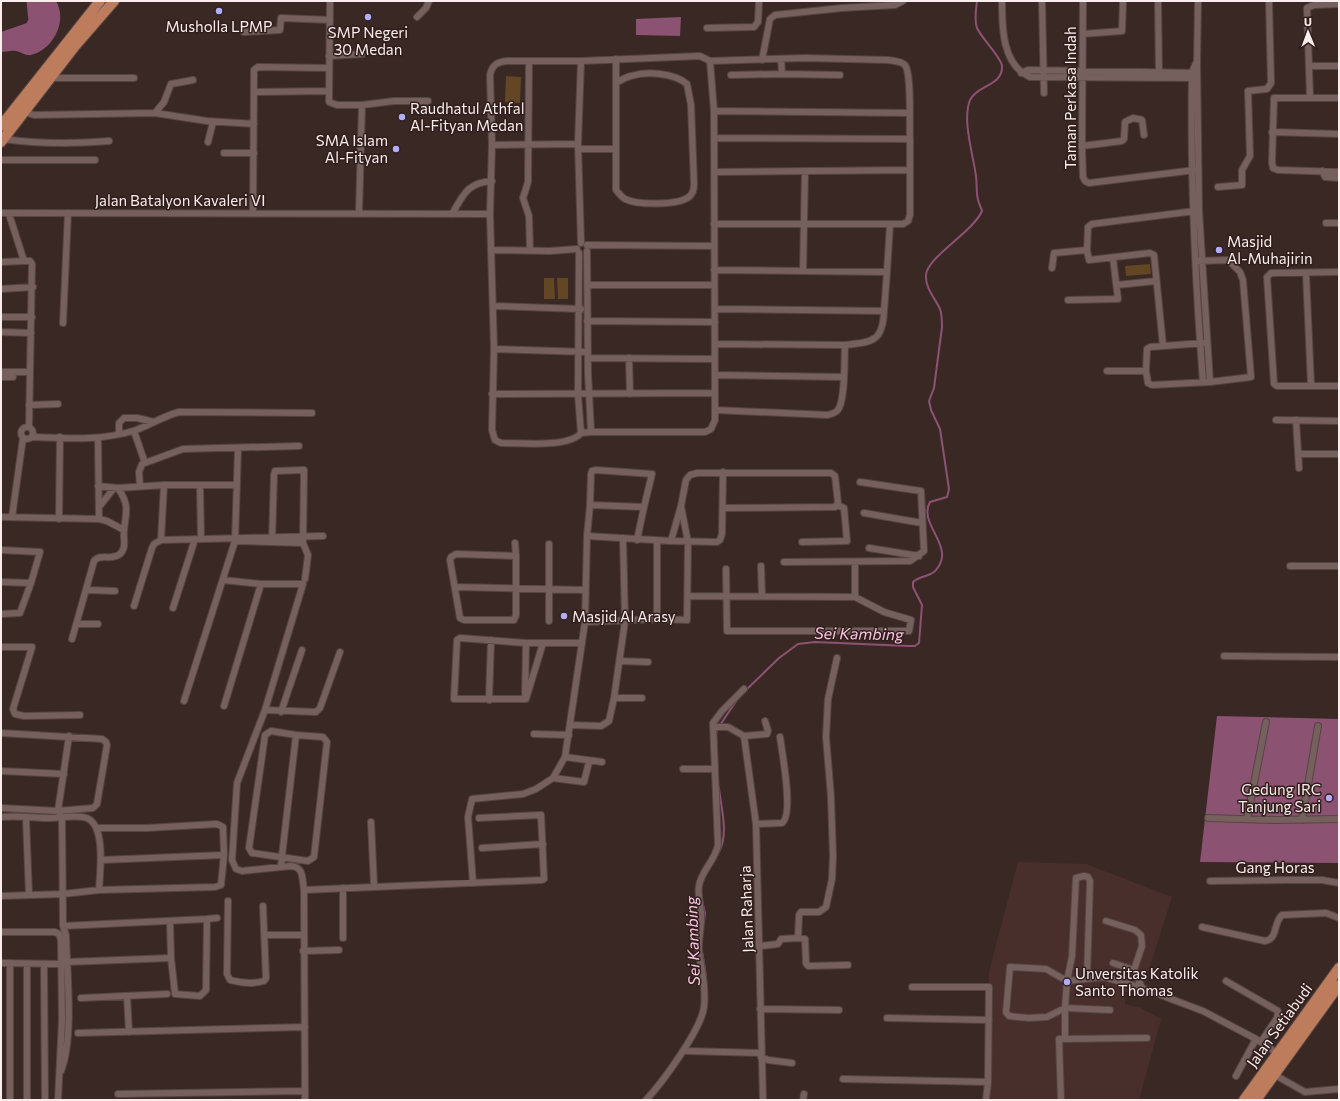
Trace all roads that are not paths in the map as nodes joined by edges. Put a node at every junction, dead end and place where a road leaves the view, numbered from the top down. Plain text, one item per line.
1 (100, 1) edge
2 (114, 1) edge
3 (330, 1) edge
4 (429, 1) edge
5 (759, 1) edge
6 (903, 1) edge
7 (1002, 1) edge
8 (1042, 1) edge
9 (1083, 1) edge
10 (1123, 1) edge
11 (1158, 1) edge
12 (1198, 1) edge
13 (1269, 1) edge
14 (1339, 4) edge
15 (417, 17) dead end
16 (330, 20) junction
17 (707, 28) dead end
18 (244, 32) dead end
19 (1083, 34) junction
20 (362, 54) dead end
21 (328, 56) junction
22 (616, 59) junction
23 (781, 59) junction
24 (581, 60) junction
25 (762, 60) junction
26 (529, 61) junction
27 (710, 62) junction
28 (1309, 66) junction
29 (1339, 66) edge
30 (328, 68) junction
31 (1043, 70) junction
32 (1059, 71) junction
33 (1021, 73) junction
34 (782, 74) junction
35 (731, 75) dead end
36 (840, 75) dead end
37 (1081, 75) junction
38 (1159, 75) junction
39 (1195, 75) junction
40 (52, 78) junction
41 (134, 78) dead end
42 (1044, 78) junction
43 (1060, 78) junction
44 (193, 80) dead end
45 (616, 83) junction
46 (328, 91) junction
47 (255, 92) junction
48 (1044, 93) dead end
49 (1310, 98) junction
50 (1339, 98) edge
51 (428, 101) dead end
52 (362, 104) junction
53 (714, 111) junction
54 (25, 112) junction
55 (155, 113) junction
56 (909, 113) junction
57 (213, 122) junction
58 (254, 124) junction
59 (1, 126) edge
60 (1272, 132) junction
61 (1339, 134) edge
62 (1144, 135) dead end
63 (715, 138) junction
64 (2, 140) edge
65 (910, 140) junction
66 (109, 141) dead end
67 (208, 142) dead end
68 (492, 145) junction
69 (529, 145) junction
70 (578, 146) junction
71 (1082, 146) junction
72 (615, 149) junction
73 (224, 153) dead end
74 (254, 153) junction
75 (1, 160) edge
76 (95, 160) dead end
77 (910, 170) junction
78 (1196, 170) junction
79 (805, 171) junction
80 (1322, 171) junction
81 (716, 172) junction
82 (1339, 172) edge
83 (1339, 178) edge
84 (492, 181) junction
85 (1218, 187) dead end
86 (1196, 211) junction
87 (1, 213) edge
88 (253, 213) junction
89 (359, 213) junction
90 (9, 214) junction
91 (68, 214) junction
92 (452, 214) junction
93 (490, 214) junction
94 (1326, 223) dead end
95 (1339, 223) edge
96 (714, 224) junction
97 (804, 224) junction
98 (890, 224) junction
99 (585, 246) junction
100 (714, 246) junction
101 (491, 250) junction
102 (530, 250) junction
103 (1087, 250) junction
104 (578, 251) junction
105 (1113, 258) junction
106 (1198, 260) junction
107 (24, 261) junction
108 (1, 262) edge
109 (1052, 268) dead end
110 (714, 270) junction
111 (804, 271) junction
112 (887, 272) junction
113 (1306, 272) junction
114 (1339, 272) edge
115 (1156, 281) junction
116 (588, 285) junction
117 (714, 285) junction
118 (1117, 285) junction
119 (33, 287) junction
120 (1, 289) edge
121 (1068, 300) dead end
122 (493, 306) junction
123 (578, 309) junction
124 (587, 309) junction
125 (715, 309) junction
126 (884, 311) junction
127 (1, 317) edge
128 (32, 317) junction
129 (587, 321) junction
130 (715, 322) junction
131 (63, 323) dead end
132 (1, 332) edge
133 (31, 333) junction
134 (1208, 342) junction
135 (1200, 343) junction
136 (715, 344) junction
137 (845, 345) junction
138 (1163, 346) junction
139 (494, 349) junction
140 (578, 352) junction
141 (588, 355) junction
142 (629, 358) junction
143 (714, 359) junction
144 (1108, 371) dead end
145 (1146, 371) junction
146 (1, 372) edge
147 (30, 372) junction
148 (715, 375) junction
149 (1, 377) edge
150 (12, 377) dead end
151 (843, 377) junction
152 (1203, 382) junction
153 (1210, 382) junction
154 (1310, 385) junction
155 (1339, 386) edge
156 (715, 393) junction
157 (492, 394) junction
158 (589, 394) junction
159 (630, 394) junction
160 (578, 395) junction
161 (58, 404) dead end
162 (29, 405) junction
163 (715, 410) junction
164 (312, 413) dead end
165 (1276, 420) dead end
166 (1296, 420) junction
167 (1339, 421) edge
168 (154, 422) junction
169 (29, 427) junction
170 (134, 431) junction
171 (591, 432) junction
172 (581, 433) junction
173 (119, 434) junction
174 (32, 437) junction
175 (23, 438) junction
176 (60, 438) junction
177 (98, 438) junction
178 (299, 446) dead end
179 (238, 449) junction
180 (1298, 454) junction
181 (1339, 454) edge
182 (145, 463) junction
183 (1299, 468) dead end
184 (723, 472) junction
185 (860, 482) dead end
186 (164, 485) junction
187 (200, 485) junction
188 (237, 485) junction
189 (98, 486) junction
190 (140, 486) junction
191 (116, 488) junction
192 (590, 505) junction
193 (837, 505) junction
194 (99, 506) junction
195 (681, 506) junction
196 (644, 507) junction
197 (723, 508) junction
198 (864, 513) dead end
199 (1, 517) edge
200 (12, 517) junction
201 (59, 519) junction
202 (99, 519) junction
203 (922, 523) junction
204 (124, 530) junction
205 (323, 536) dead end
206 (587, 536) junction
207 (623, 538) junction
208 (198, 539) junction
209 (235, 539) junction
210 (162, 540) junction
211 (272, 540) junction
212 (637, 540) junction
213 (303, 541) junction
214 (671, 541) junction
215 (657, 542) junction
216 (688, 542) junction
217 (802, 542) dead end
218 (515, 543) dead end
219 (550, 544) dead end
220 (869, 548) dead end
221 (1, 550) edge
222 (516, 556) junction
223 (919, 556) junction
224 (784, 562) dead end
225 (855, 562) junction
226 (761, 566) dead end
227 (1290, 566) dead end
228 (1339, 566) edge
229 (726, 569) dead end
230 (305, 579) dead end
231 (223, 580) junction
232 (1, 582) edge
233 (31, 583) junction
234 (261, 584) junction
235 (455, 587) junction
236 (516, 589) junction
237 (550, 589) junction
238 (87, 590) junction
239 (585, 590) junction
240 (115, 591) dead end
241 (688, 596) junction
242 (726, 596) junction
243 (762, 596) junction
244 (855, 597) junction
245 (134, 606) dead end
246 (173, 608) dead end
247 (1, 614) edge
248 (657, 618) junction
249 (549, 621) dead end
250 (625, 621) junction
251 (586, 622) junction
252 (77, 624) junction
253 (98, 624) dead end
254 (72, 639) dead end
255 (491, 640) junction
256 (526, 642) junction
257 (543, 643) junction
258 (582, 643) junction
259 (1, 647) edge
260 (302, 650) dead end
261 (340, 652) dead end
262 (1224, 656) dead end
263 (1339, 657) edge
264 (837, 658) dead end
265 (620, 661) junction
266 (648, 662) dead end
267 (744, 689) dead end
268 (614, 698) junction
269 (642, 698) dead end
270 (525, 699) junction
271 (489, 700) junction
272 (184, 701) dead end
273 (224, 706) dead end
274 (265, 710) junction
275 (281, 712) junction
276 (80, 715) dead end
277 (766, 721) dead end
278 (1266, 722) dead end
279 (571, 725) junction
280 (1318, 726) dead end
281 (714, 727) junction
282 (1, 733) edge
283 (534, 734) dead end
284 (296, 735) junction
285 (569, 735) junction
286 (69, 736) junction
287 (744, 736) junction
288 (780, 737) dead end
289 (565, 757) junction
290 (589, 762) junction
291 (602, 762) dead end
292 (683, 769) dead end
293 (715, 769) junction
294 (1, 771) edge
295 (64, 774) junction
296 (553, 778) junction
297 (1, 808) edge
298 (58, 811) junction
299 (1, 817) edge
300 (26, 818) junction
301 (62, 818) junction
302 (479, 818) dead end
303 (1208, 818) dead end
304 (1247, 819) junction
305 (1339, 819) edge
306 (1302, 820) junction
307 (371, 822) dead end
308 (756, 824) junction
309 (97, 828) junction
310 (543, 844) junction
311 (482, 848) dead end
312 (224, 855) junction
313 (282, 856) junction
314 (101, 860) junction
315 (281, 866) junction
316 (1210, 881) dead end
317 (473, 883) junction
318 (1339, 883) edge
319 (374, 886) junction
320 (343, 888) junction
321 (99, 890) junction
322 (304, 890) junction
323 (63, 894) junction
324 (29, 895) junction
325 (1, 896) edge
326 (228, 901) dead end
327 (263, 906) dead end
328 (217, 918) dead end
329 (1339, 918) edge
330 (207, 919) junction
331 (170, 921) junction
332 (1106, 921) dead end
333 (63, 926) junction
334 (1202, 927) dead end
335 (1, 932) edge
336 (265, 934) junction
337 (304, 935) junction
338 (343, 938) dead end
339 (798, 938) junction
340 (761, 946) junction
341 (339, 950) dead end
342 (303, 951) junction
343 (171, 958) junction
344 (1, 963) edge
345 (10, 963) junction
346 (64, 963) junction
347 (1113, 963) dead end
348 (27, 964) junction
349 (44, 964) junction
350 (848, 964) dead end
351 (1339, 968) edge
352 (1134, 970) junction
353 (1087, 978) junction
354 (1067, 981) junction
355 (1226, 981) dead end
356 (1339, 985) edge
357 (912, 987) dead end
358 (1142, 988) junction
359 (167, 994) dead end
360 (126, 996) junction
361 (81, 998) dead end
362 (1065, 1008) junction
363 (760, 1009) junction
364 (839, 1010) dead end
365 (1110, 1010) dead end
366 (887, 1018) dead end
367 (989, 1020) junction
368 (305, 1027) junction
369 (129, 1032) junction
370 (78, 1033) dead end
371 (1147, 1038) dead end
372 (1065, 1039) junction
373 (1258, 1040) junction
374 (687, 1051) dead end
375 (1278, 1053) junction
376 (761, 1055) junction
377 (1286, 1060) junction
378 (792, 1063) dead end
379 (1275, 1075) junction
380 (1236, 1076) dead end
381 (843, 1079) dead end
382 (988, 1082) junction
383 (1339, 1089) edge
384 (304, 1091) junction
385 (118, 1094) dead end
386 (10, 1100) edge
387 (27, 1100) edge
388 (45, 1100) edge
389 (58, 1100) edge
390 (305, 1100) edge
391 (646, 1100) edge
392 (763, 1100) edge
393 (986, 1100) edge
394 (1061, 1100) edge
395 (1244, 1100) edge
396 (1256, 1100) edge

1 - 59 main road
2 - 40 main road
3 - 16 street
4 - 15 street
5 - 17 street
6 - 25 street
7 - 33 street
8 - 31 street
9 - 19 street, Taman Perkasa Indah
10 - 19 street
11 - 38 street
12 - 39 street
13 - 85 street
14 - 28 street
16 - 18 street
16 - 21 street
19 - 37 street, Taman Perkasa Indah
20 - 21 street
21 - 30 street
22 - 24 street
22 - 27 street
22 - 45 street
23 - 25 street
23 - 34 street
23 - 56 street
24 - 26 street
24 - 70 street
25 - 27 street
26 - 68 street
26 - 69 street
27 - 53 street
28 - 29 street
28 - 49 street
30 - 46 street
30 - 47 street
31 - 32 street
31 - 33 street
31 - 42 street
32 - 37 street
32 - 43 street
33 - 42 street
34 - 35 street
34 - 36 street
37 - 38 street
37 - 43 street
37 - 71 street, Taman Perkasa Indah
38 - 39 street
39 - 78 street
40 - 41 street
40 - 54 main road
42 - 43 street
42 - 48 street
44 - 55 street
45 - 72 street
45 - 72 street
46 - 47 street
46 - 52 street
47 - 58 street
49 - 50 street
49 - 60 street
51 - 52 street
52 - 89 street
53 - 56 street
53 - 63 street
54 - 55 street
54 - 64 main road
55 - 57 street
56 - 65 street
57 - 58 street
57 - 67 street
58 - 74 street
60 - 61 street
60 - 80 street
62 - 71 street
63 - 65 street
63 - 81 street
64 - 66 street
65 - 77 street
68 - 69 street
68 - 84 street
69 - 70 street
69 - 102 street
70 - 72 street
70 - 99 street
71 - 78 street, Taman Perkasa Indah
73 - 74 street
74 - 88 street
75 - 76 street
77 - 79 street
77 - 98 street
78 - 86 street
79 - 81 street
79 - 97 street
80 - 82 street
80 - 83 street
81 - 96 street
84 - 92 street
84 - 93 street
86 - 103 street
86 - 106 street
87 - 90 street, Jalan Batalyon Kavaleri VI
88 - 89 street, Jalan Batalyon Kavaleri VI
88 - 91 street, Jalan Batalyon Kavaleri VI
89 - 92 street, Jalan Batalyon Kavaleri VI
90 - 91 street, Jalan Batalyon Kavaleri VI
90 - 107 street
91 - 131 street
92 - 93 street, Jalan Batalyon Kavaleri VI
93 - 101 street
94 - 95 street
96 - 97 street
96 - 100 street
97 - 98 street
97 - 111 street
98 - 112 street
99 - 100 street
99 - 104 street
99 - 104 street
99 - 116 street
100 - 110 street
101 - 102 street
101 - 122 street
102 - 104 street
103 - 105 street
103 - 109 street
104 - 123 street
105 - 115 street
105 - 118 street
106 - 134 street
106 - 135 street
106 - 153 street
107 - 108 street
107 - 119 street
110 - 111 street
110 - 117 street
111 - 112 street
112 - 126 street
113 - 114 street
113 - 154 street
113 - 154 street
115 - 118 street
115 - 138 street
116 - 117 street
116 - 124 street
117 - 125 street
118 - 121 street
119 - 120 street
119 - 128 street
122 - 123 street
122 - 139 street
123 - 124 street
123 - 140 street
124 - 129 street
125 - 126 street
125 - 130 street
126 - 137 street
127 - 128 street
128 - 133 street
129 - 130 street
129 - 141 street
130 - 136 street
132 - 133 street
133 - 147 street
134 - 135 street
134 - 153 street
135 - 138 street
135 - 152 street
136 - 137 street
136 - 143 street
137 - 151 street
138 - 145 street
139 - 140 street
139 - 157 street
140 - 141 street
140 - 160 street
141 - 142 street
141 - 158 street
142 - 143 street
142 - 159 street
143 - 148 street
144 - 145 street
145 - 152 street
146 - 147 street
147 - 162 street
148 - 151 street
148 - 156 street
149 - 150 street
151 - 163 street
152 - 153 street
154 - 155 street
156 - 159 street
156 - 163 street
157 - 160 street
157 - 172 street
158 - 159 street
158 - 160 street
158 - 171 street
160 - 172 street
161 - 162 street
162 - 169 street
163 - 171 street
164 - 168 street
165 - 166 street
166 - 167 street
166 - 180 street
168 - 170 street
168 - 173 street
169 - 174 street
169 - 175 street
170 - 173 street
170 - 182 street
171 - 172 street
173 - 177 street
174 - 175 street
174 - 176 street
175 - 200 street
176 - 177 street
176 - 201 street
177 - 189 street
178 - 179 street
179 - 182 street
179 - 188 street
180 - 181 street
180 - 183 street
182 - 190 street
184 - 193 street
184 - 195 street
184 - 197 street
185 - 203 street
186 - 187 street
186 - 190 street
186 - 210 street
187 - 188 street
187 - 208 street
188 - 209 street
189 - 191 street
189 - 194 street
190 - 191 street
191 - 194 street
191 - 204 street
192 - 196 street
192 - 196 street
192 - 206 street
193 - 197 street
193 - 217 street
194 - 202 street
195 - 214 street
195 - 216 street
196 - 212 street
197 - 216 street
198 - 203 street
199 - 200 street
200 - 201 street
201 - 202 street
202 - 204 street
203 - 223 street
204 - 238 street
205 - 213 street
206 - 207 street
206 - 239 street
207 - 212 street
207 - 250 street
208 - 209 street
208 - 210 street
208 - 246 street
209 - 211 street
209 - 231 street
210 - 245 street
211 - 213 street
211 - 213 street
212 - 215 street
213 - 230 street
214 - 215 street
214 - 216 street
215 - 248 street
216 - 241 street
218 - 222 street
219 - 237 street
220 - 223 street
221 - 233 street
222 - 235 street
222 - 236 street
223 - 225 street
224 - 225 street
225 - 244 street
226 - 243 street
227 - 228 street
229 - 242 street
231 - 234 street
231 - 272 street
232 - 233 street
233 - 247 street
234 - 273 street
234 - 274 street
235 - 236 street
235 - 236 street
236 - 237 street
237 - 239 street
237 - 249 street
238 - 240 street
238 - 252 street
239 - 251 street
241 - 242 street
241 - 248 street
242 - 243 street
242 - 244 street
243 - 244 street
248 - 250 street
250 - 251 street
250 - 265 street
251 - 258 street
252 - 253 street
252 - 254 street
255 - 256 street
255 - 271 street
255 - 271 street
256 - 257 street
256 - 270 street
257 - 258 street
257 - 270 street
258 - 279 street
259 - 276 street
260 - 275 street
261 - 275 street
262 - 263 street
264 - 339 street
265 - 266 street
265 - 268 street
267 - 281 street
268 - 269 street
268 - 279 street
270 - 271 street
274 - 275 street
274 - 315 street
277 - 287 street
278 - 304 street
279 - 285 street
280 - 306 street
281 - 287 street
281 - 293 street
282 - 286 street
283 - 285 street
284 - 313 street
284 - 313 street
284 - 313 street
285 - 289 street
286 - 295 street
286 - 298 street
287 - 308 street, Jalan Raharja
288 - 308 street
289 - 290 street
289 - 296 street
290 - 291 street
290 - 296 street
292 - 293 street
293 - 391 street
294 - 295 street
295 - 298 street
296 - 317 street
297 - 298 street
298 - 301 street
299 - 300 street
300 - 301 street
300 - 324 street
301 - 309 street
301 - 323 street
302 - 310 street
303 - 304 street
304 - 306 street
305 - 306 street
307 - 319 street
308 - 340 street, Jalan Raharja
309 - 312 street
309 - 314 street
310 - 311 street
310 - 317 street
312 - 314 street
312 - 321 street
313 - 315 street
314 - 321 street
315 - 322 street
316 - 318 street, Gang Horas
317 - 319 street
319 - 320 street
320 - 322 street
320 - 338 street
321 - 323 street
322 - 337 street
323 - 324 street
323 - 333 street
324 - 325 street
326 - 336 street
327 - 336 street
328 - 330 street
329 - 334 street
330 - 331 street
330 - 343 street
331 - 333 street
331 - 343 street
332 - 352 street
333 - 346 street
335 - 346 street
336 - 337 street
337 - 342 street
339 - 340 street
339 - 350 street
340 - 363 street, Jalan Raharja
341 - 342 street
342 - 368 street
343 - 346 street
344 - 345 street
345 - 348 street
345 - 386 street
346 - 349 street
346 - 389 street
347 - 352 street
348 - 349 street
348 - 387 street
349 - 388 street
351 - 375 main road, Jalan Setiabudi
352 - 358 street
353 - 354 street
353 - 354 street
353 - 358 street
354 - 362 street
354 - 362 street
355 - 373 street
356 - 377 main road, Jalan Setiabudi
357 - 367 street
358 - 373 street
359 - 360 street
360 - 361 street
360 - 369 street
362 - 365 street
362 - 372 street
363 - 364 street
363 - 376 street, Jalan Raharja
366 - 367 street
367 - 382 street
368 - 369 street
368 - 384 street
369 - 370 street
371 - 372 street
372 - 394 street
373 - 375 street
373 - 380 street
374 - 376 street
375 - 377 street
375 - 395 main road, Jalan Setiabudi
376 - 378 street
376 - 392 street, Jalan Raharja
377 - 379 main road, Jalan Setiabudi
379 - 383 street
379 - 396 main road, Jalan Setiabudi
381 - 382 street
382 - 393 street
384 - 385 street
384 - 390 street

